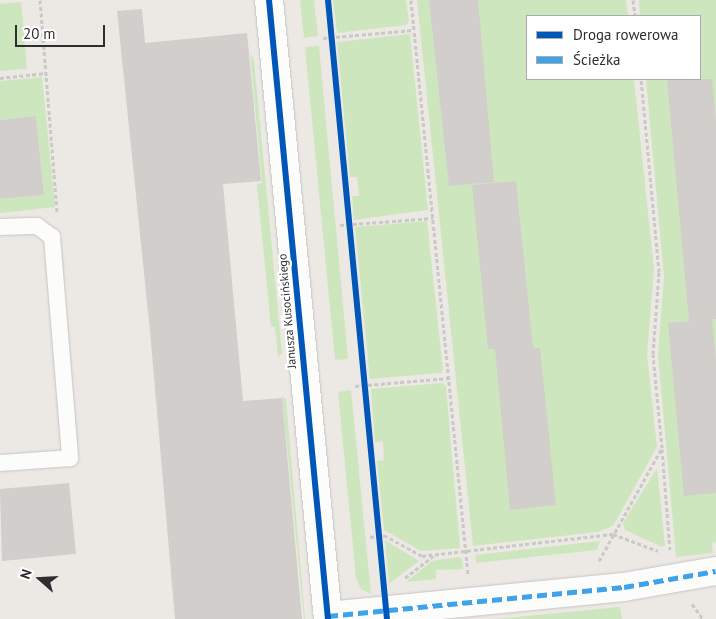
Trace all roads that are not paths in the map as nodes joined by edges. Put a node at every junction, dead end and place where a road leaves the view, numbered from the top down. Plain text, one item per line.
1 (269, 0) edge
2 (0, 227) edge
3 (0, 463) edge
4 (716, 571) edge
5 (328, 618) edge

1 - 5 street, Janusza Kusocińskiego
2 - 3 lane
4 - 5 street

